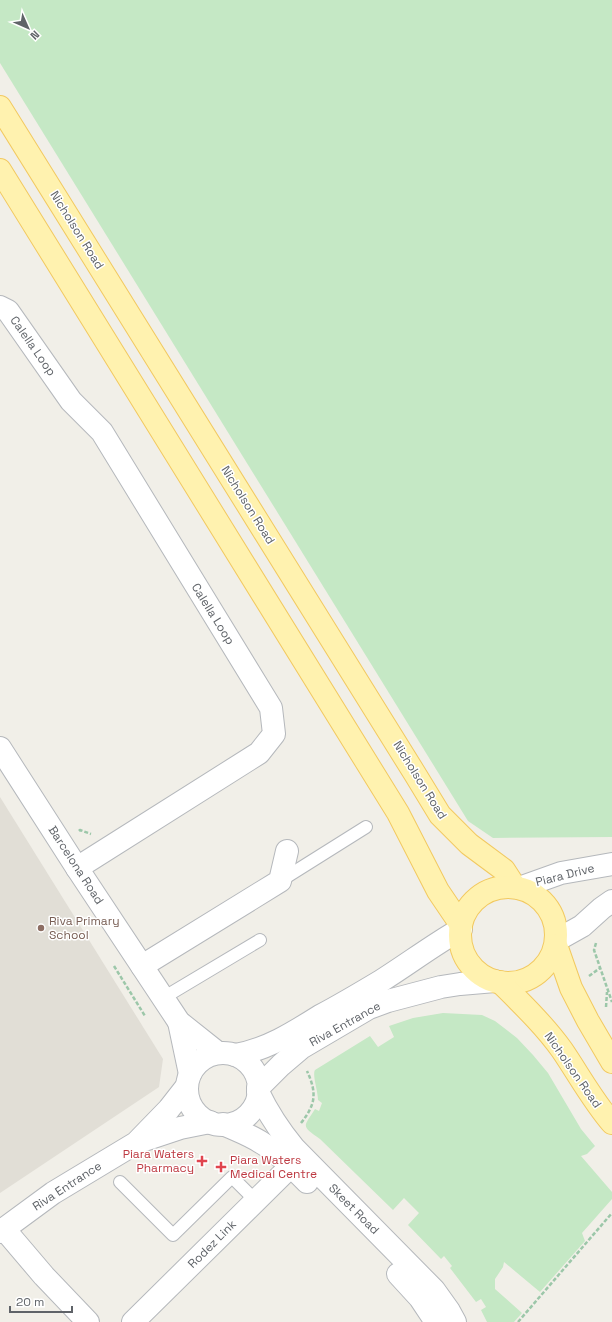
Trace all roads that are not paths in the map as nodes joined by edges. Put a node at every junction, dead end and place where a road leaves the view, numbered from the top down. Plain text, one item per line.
1 (0, 107) edge
2 (0, 170) edge
3 (0, 307) edge
4 (0, 748) edge
5 (366, 827) dead end
6 (287, 851) dead end
7 (612, 864) edge
8 (77, 868) junction
9 (280, 881) junction
10 (517, 887) junction
11 (612, 901) edge
12 (461, 927) junction
13 (260, 940) dead end
14 (556, 942) junction
15 (142, 966) junction
16 (498, 982) junction
17 (164, 998) junction
18 (179, 1022) junction
19 (226, 1054) junction
20 (612, 1062) edge
21 (189, 1080) junction
22 (258, 1090) junction
23 (217, 1123) junction
24 (612, 1123) edge
25 (136, 1142) junction
26 (291, 1166) junction
27 (120, 1182) dead end
28 (256, 1201) junction
29 (2, 1230) edge
30 (88, 1322) edge
31 (133, 1322) edge
32 (436, 1322) edge
33 (456, 1322) edge

1 - 10 main road, Nicholson Road
2 - 12 main road
3 - 8 street, Calella Loop
4 - 8 street, Barcelona Road
5 - 9 lane
6 - 9 street
7 - 10 street, Piara Drive
8 - 15 street, Barcelona Road
9 - 15 street
10 - 12 main road
10 - 14 main road
11 - 14 street
12 - 16 main road
12 - 19 street, Riva Entrance
13 - 17 lane
14 - 16 main road
14 - 20 main road
15 - 17 street, Barcelona Road
16 - 22 street, Riva Entrance
16 - 24 main road, Nicholson Road
17 - 18 street, Barcelona Road
18 - 19 street, Barcelona Road
18 - 21 street, Barcelona Road
19 - 21 street
19 - 22 street
21 - 23 street
21 - 25 street, Riva Entrance
22 - 23 street
22 - 33 street, Skeet Road
23 - 25 street, Riva Entrance
23 - 26 street, Skeet Road
25 - 29 street, Riva Entrance
26 - 28 street, Rodez Link
26 - 32 street, Skeet Road
27 - 28 lane
28 - 31 street, Rodez Link
29 - 30 street

